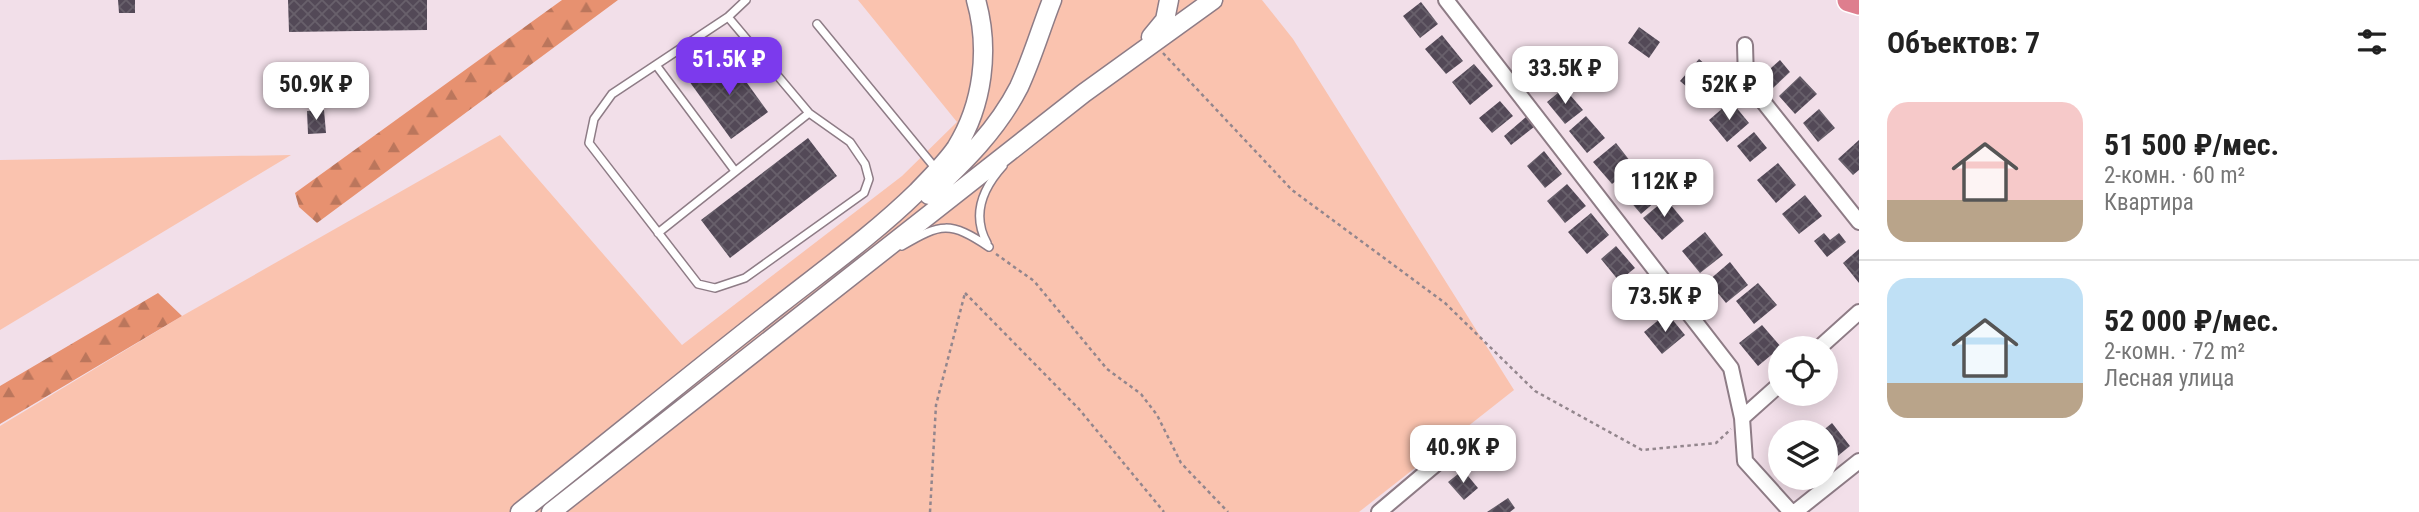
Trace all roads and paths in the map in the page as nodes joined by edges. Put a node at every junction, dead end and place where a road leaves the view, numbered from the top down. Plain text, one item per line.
1 (746, 0) edge
2 (976, 0) edge
3 (1052, 0) edge
4 (1169, 0) edge
5 (1213, 0) edge
6 (1446, 0) edge
7 (1849, 0) edge
8 (1859, 3) edge
9 (728, 17) junction
10 (817, 24) dead end
11 (1153, 43) junction
12 (1745, 45) dead end
13 (656, 65) junction
14 (1084, 93) junction
15 (809, 113) junction
16 (1031, 135) junction
17 (937, 170) junction
18 (736, 171) junction
19 (886, 222) junction
20 (1859, 222) edge
21 (658, 233) junction
22 (989, 247) junction
23 (853, 275) junction
24 (1859, 312) edge
25 (1832, 336) edge
26 (1768, 395) edge
27 (1742, 418) junction
28 (1462, 442) dead end
29 (1859, 461) edge
30 (520, 512) edge
31 (551, 512) edge
32 (930, 512) edge
33 (1164, 512) edge
34 (1228, 512) edge
35 (1379, 512) edge
36 (1793, 512) edge

1 - 9 lane
2 - 17 street
3 - 19 street
4 - 14 street
5 - 11 street
6 - 27 street
7 - 8 highway
9 - 13 lane
9 - 15 lane
10 - 17 lane
11 - 14 street
11 - 27 path
12 - 20 street
13 - 18 lane
13 - 21 lane
14 - 16 street
15 - 18 lane
15 - 21 lane
16 - 22 lane
16 - 23 street
17 - 19 street
18 - 21 lane
19 - 30 street
22 - 23 lane
22 - 34 path
23 - 31 street
24 - 25 street
26 - 27 street
27 - 36 street
28 - 35 street
29 - 36 street
32 - 33 path

